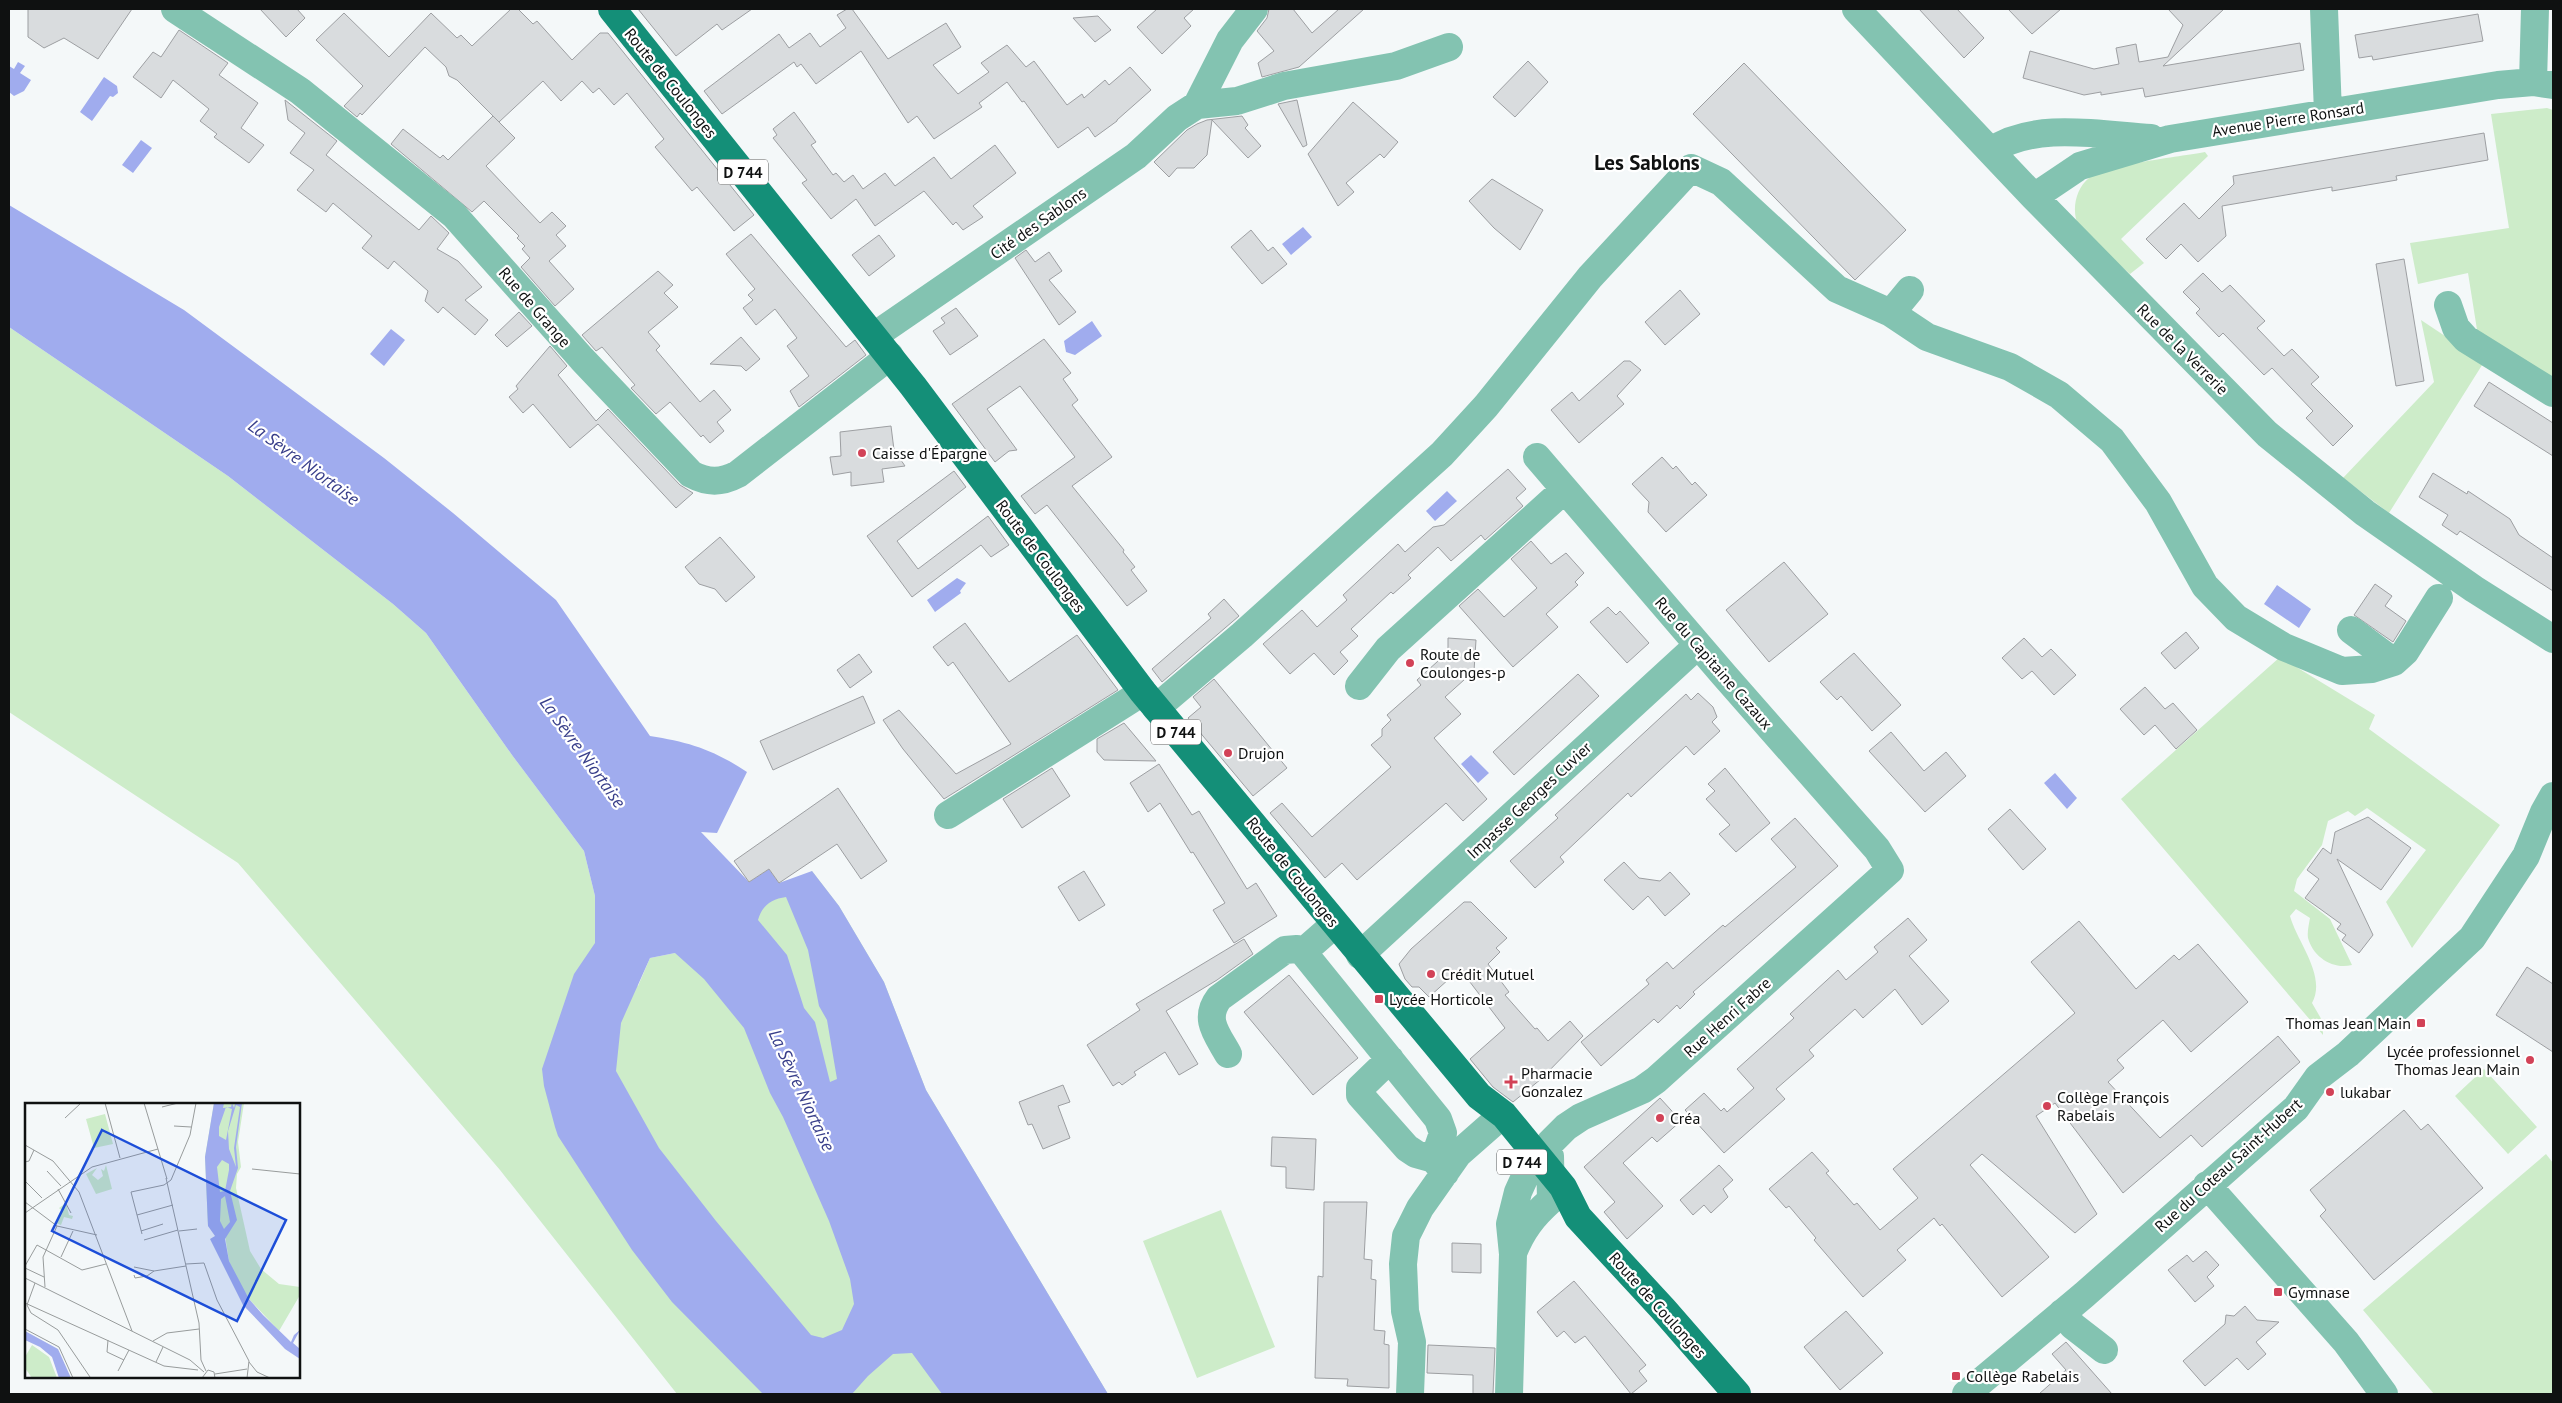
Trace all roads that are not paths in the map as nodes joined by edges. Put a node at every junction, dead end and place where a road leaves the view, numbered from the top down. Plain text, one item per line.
1 (174, 9) edge
2 (612, 9) edge
3 (1254, 9) edge
4 (1856, 9) edge
5 (2324, 9) edge
6 (2535, 9) edge
7 (1449, 47) dead end
8 (2543, 83) edge
9 (1197, 105) junction
10 (2328, 113) junction
11 (2170, 139) junction
12 (1990, 151) junction
13 (2034, 197) junction
14 (1910, 290) dead end
15 (2448, 305) dead end
16 (1891, 313) junction
17 (882, 346) junction
18 (2553, 393) edge
19 (1537, 457) dead end
20 (1564, 490) junction
21 (2439, 598) dead end
22 (2350, 630) dead end
23 (2553, 639) edge
24 (1698, 645) junction
25 (2394, 662) junction
26 (1359, 686) dead end
27 (1150, 700) junction
28 (2553, 796) edge
29 (948, 815) dead end
30 (1890, 870) joint
31 (1336, 924) junction
32 (1303, 952) junction
33 (1360, 955) junction
34 (1228, 1054) dead end
35 (1390, 1059) junction
36 (1479, 1096) junction
37 (1491, 1125) junction
38 (1542, 1160) junction
39 (1440, 1166) junction
40 (2207, 1185) junction
41 (1551, 1200) junction
42 (1578, 1217) junction
43 (1513, 1254) junction
44 (2084, 1295) junction
45 (2062, 1313) junction
46 (2104, 1350) dead end
47 (1410, 1394) edge
48 (1509, 1394) edge
49 (1737, 1394) edge
50 (1951, 1394) edge
51 (1966, 1394) edge
52 (2384, 1394) edge

1 - 17 street, Rue de Grange
2 - 17 main road, Route de Coulonges / D 744
3 - 9 street, Cité des Sablons
4 - 12 street, Rue de la Verrerie
5 - 10 street
6 - 8 street
7 - 9 street, Cité des Sablons
8 - 10 street, Avenue Pierre Ronsard
9 - 17 street, Cité des Sablons
10 - 11 street, Avenue Pierre Ronsard
11 - 12 street
11 - 13 street, Avenue Pierre Ronsard
12 - 13 street, Rue de la Verrerie
13 - 23 street, Rue de la Verrerie
14 - 16 street
15 - 18 street
16 - 25 street
16 - 27 street
17 - 27 main road, Route de Coulonges / D 744
19 - 20 street, Rue du Capitaine Cazaux
20 - 24 street, Rue du Capitaine Cazaux
20 - 26 street
21 - 25 street
22 - 25 street
24 - 30 street, Rue du Capitaine Cazaux
24 - 33 street, Impasse Georges Cuvier
27 - 29 street
27 - 31 main road, Route de Coulonges / D 744
28 - 40 street, Rue du Coteau Saint-Hubert
30 - 38 street, Rue Henri Fabre
31 - 32 street
31 - 33 main road, Route de Coulonges / D 744
32 - 34 street
32 - 35 street
33 - 36 main road, Route de Coulonges / D 744
35 - 39 street
35 - 39 street
36 - 37 main road, Route de Coulonges / D 744
36 - 38 main road, Route de Coulonges / D 744
37 - 38 main road, Route de Coulonges / D 744
37 - 39 street
38 - 41 street
38 - 42 main road, Route de Coulonges / D 744
38 - 43 street
39 - 47 street
40 - 44 street, Rue du Coteau Saint-Hubert
40 - 52 street
41 - 42 main road, Route de Coulonges / D 744
41 - 43 street
42 - 49 main road, Route de Coulonges / D 744
43 - 48 street
44 - 45 street, Rue du Coteau Saint-Hubert
44 - 50 street
45 - 46 street
45 - 51 street, Rue du Coteau Saint-Hubert

